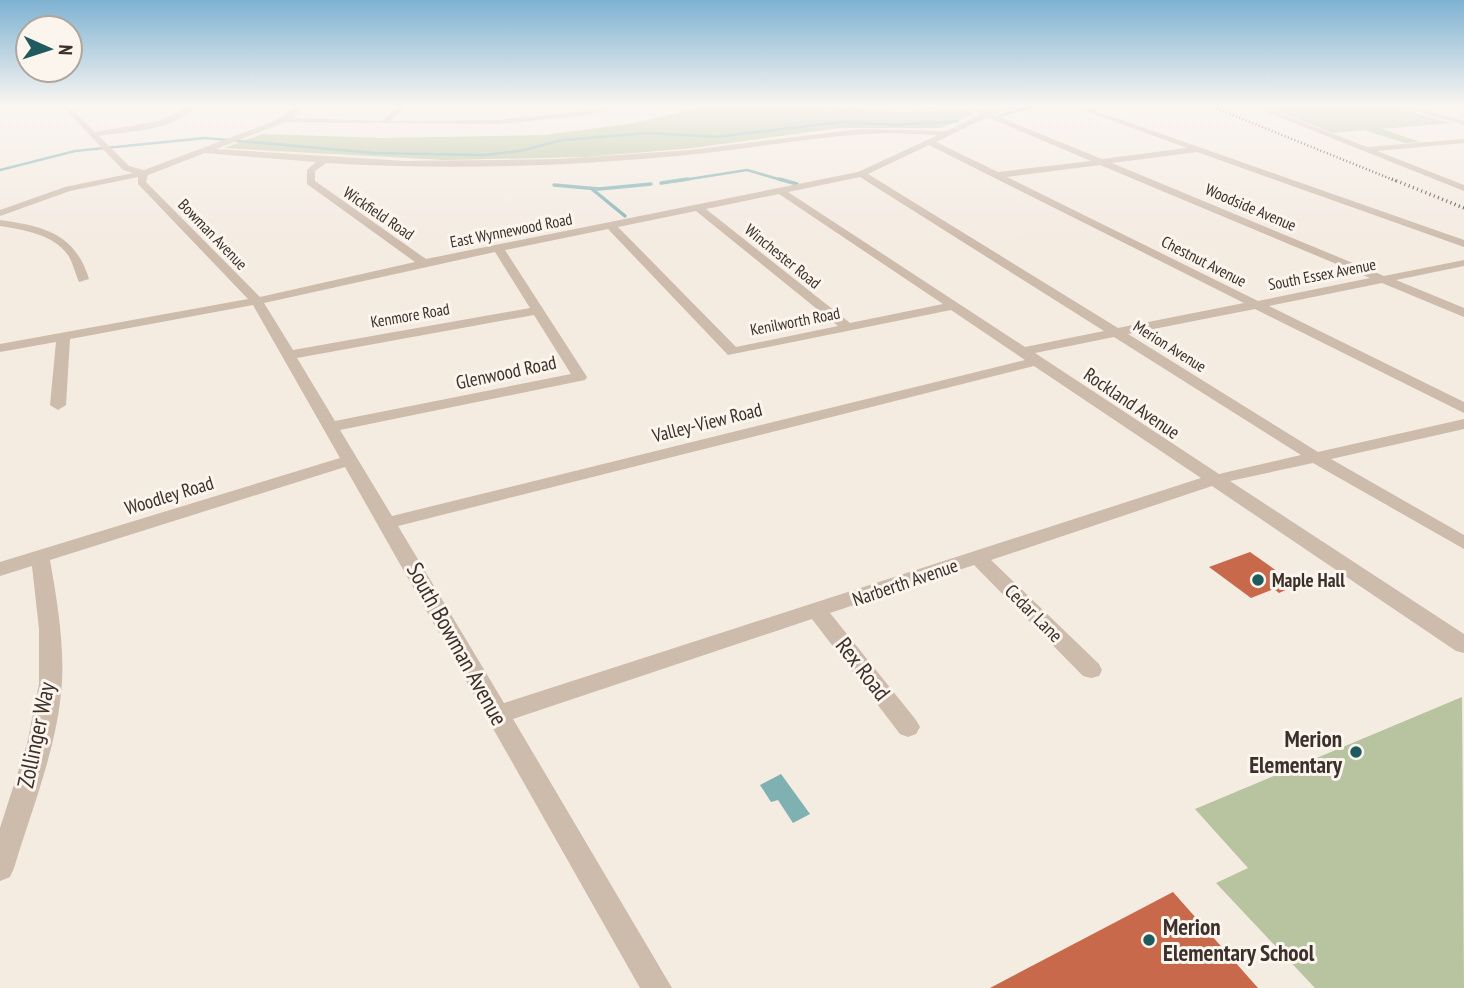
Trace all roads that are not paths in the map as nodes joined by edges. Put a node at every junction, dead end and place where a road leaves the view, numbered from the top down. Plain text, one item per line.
1 (112, 152) edge
2 (196, 152) edge
3 (230, 152) edge
4 (677, 152) edge
5 (908, 152) edge
6 (951, 152) edge
7 (1078, 152) edge
8 (1182, 152) edge
9 (1205, 152) edge
10 (1371, 152) edge
11 (327, 159) junction
12 (1101, 162) junction
13 (144, 173) junction
14 (860, 174) junction
15 (999, 175) junction
16 (1464, 188) edge
17 (781, 191) junction
18 (699, 208) junction
19 (0, 213) edge
20 (0, 223) edge
21 (611, 226) junction
22 (1464, 244) edge
23 (498, 248) junction
24 (424, 263) junction
25 (1464, 263) edge
26 (83, 279) dead end
27 (1384, 280) junction
28 (257, 301) junction
29 (1256, 305) junction
30 (952, 306) junction
31 (538, 310) junction
32 (1464, 313) edge
33 (848, 328) junction
34 (1116, 333) junction
35 (63, 337) junction
36 (0, 348) edge
37 (1021, 352) junction
38 (288, 355) junction
39 (1036, 362) junction
40 (58, 405) dead end
41 (1464, 408) edge
42 (1464, 424) edge
43 (331, 427) junction
44 (1314, 456) junction
45 (351, 460) junction
46 (1213, 480) junction
47 (389, 523) junction
48 (1464, 543) edge
49 (40, 556) junction
50 (978, 557) junction
51 (0, 569) edge
52 (818, 612) junction
53 (1464, 645) edge
54 (1091, 670) dead end
55 (497, 715) junction
56 (908, 727) dead end
57 (0, 868) edge
58 (657, 988) edge

1 - 13 street
2 - 13 street
3 - 11 street
4 - 11 street
5 - 14 street, East Wynnewood Road
6 - 15 street, Chestnut Avenue
7 - 12 street, Woodside Avenue
8 - 12 street
9 - 22 street
10 - 16 street
11 - 24 street, Wickfield Road
12 - 15 street
12 - 27 street, Woodside Avenue
13 - 19 street
13 - 28 street, Bowman Avenue
14 - 17 street, East Wynnewood Road
14 - 34 street, Merion Avenue
15 - 29 street, Chestnut Avenue
17 - 18 street, East Wynnewood Road
17 - 30 street, Rockland Avenue
18 - 21 street, East Wynnewood Road
18 - 33 street, Winchester Road
20 - 26 street
21 - 23 street, East Wynnewood Road
21 - 33 street, Kenilworth Road
23 - 24 street, East Wynnewood Road
23 - 31 street, Glenwood Road
24 - 28 street, East Wynnewood Road
25 - 27 street, South Essex Avenue
27 - 29 street, South Essex Avenue
27 - 32 street, Woodside Avenue
28 - 35 street, East Wynnewood Road
28 - 38 street, South Bowman Avenue
29 - 34 street, South Essex Avenue
29 - 41 street, Chestnut Avenue
30 - 33 street, Kenilworth Road
30 - 37 street, Rockland Avenue
31 - 38 street, Kenmore Road
31 - 43 street, Glenwood Road
34 - 37 street, South Essex Avenue
34 - 44 street, Merion Avenue
35 - 36 street, East Wynnewood Road
35 - 40 street
37 - 39 street, Rockland Avenue
38 - 43 street, South Bowman Avenue
39 - 46 street, Rockland Avenue
39 - 47 street, Valley-View Road
42 - 44 street, Narberth Avenue
43 - 45 street, South Bowman Avenue
44 - 46 street, Narberth Avenue
44 - 48 street, Merion Avenue
45 - 47 street, South Bowman Avenue
45 - 49 street, Woodley Road
46 - 50 street, Narberth Avenue
46 - 53 street, Rockland Avenue
47 - 55 street, South Bowman Avenue
49 - 51 street, Woodley Road
49 - 57 street, Zollinger Way
50 - 52 street, Narberth Avenue
50 - 54 street, Cedar Lane
52 - 55 street, Narberth Avenue
52 - 56 street, Rex Road
55 - 58 street, South Bowman Avenue

